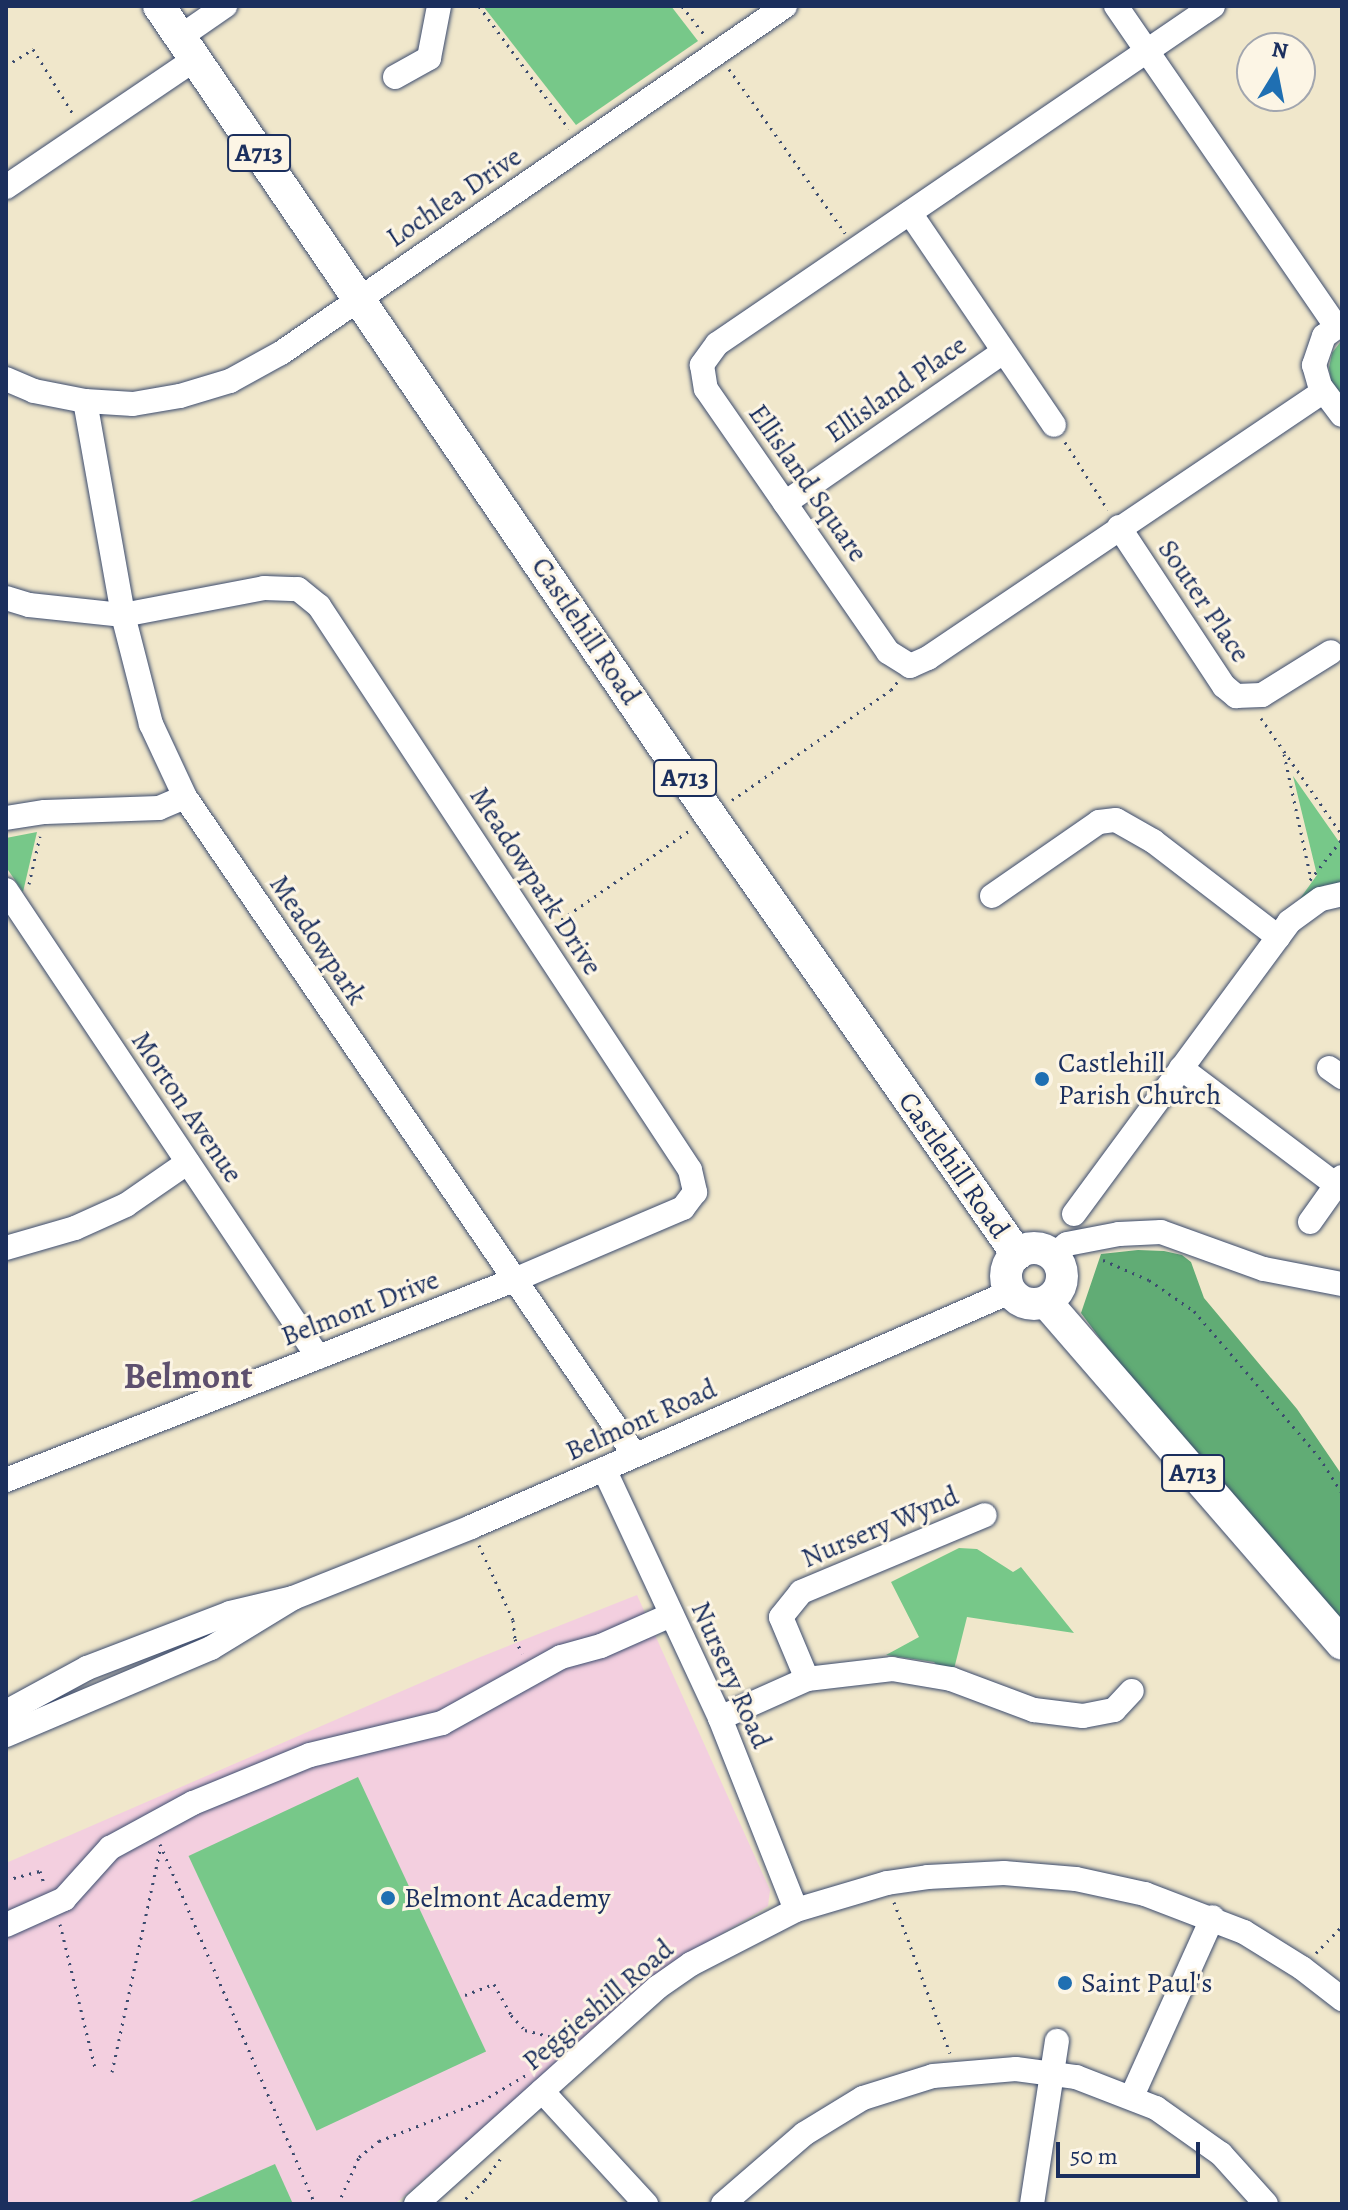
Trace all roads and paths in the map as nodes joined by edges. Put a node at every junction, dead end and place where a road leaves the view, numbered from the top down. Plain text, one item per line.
1 (159, 6) edge
2 (225, 6) edge
3 (439, 6) edge
4 (479, 6) edge
5 (682, 6) edge
6 (785, 6) edge
7 (1116, 6) edge
8 (1213, 6) edge
9 (188, 48) junction
10 (1147, 51) junction
11 (718, 53) junction
12 (6, 66) edge
13 (395, 77) dead end
14 (85, 133) junction
15 (582, 147) junction
16 (6, 187) edge
17 (910, 213) junction
18 (856, 249) junction
19 (361, 298) junction
20 (1339, 324) edge
21 (1002, 353) junction
22 (6, 379) edge
23 (1323, 392) junction
24 (85, 401) junction
25 (1342, 415) edge
26 (1054, 425) joint
27 (785, 503) junction
28 (1119, 527) junction
29 (6, 598) edge
30 (123, 615) junction
31 (1331, 652) dead end
32 (1245, 696) junction
33 (1283, 750) junction
34 (185, 797) junction
35 (45, 812) junction
36 (6, 818) edge
37 (1342, 835) edge
38 (1311, 879) dead end
39 (6, 890) edge
40 (1342, 894) edge
41 (992, 897) dead end
42 (23, 915) junction
43 (1278, 937) junction
44 (1181, 1068) junction
45 (188, 1162) junction
46 (1339, 1181) edge
47 (1074, 1214) dead end
48 (1310, 1222) dead end
49 (6, 1248) edge
50 (1060, 1250) junction
51 (1017, 1254) junction
52 (514, 1280) junction
53 (1342, 1284) edge
54 (1010, 1292) junction
55 (1046, 1302) junction
56 (318, 1357) junction
57 (634, 1454) junction
58 (604, 1469) junction
59 (6, 1480) edge
60 (1342, 1493) edge
61 (985, 1515) dead end
62 (471, 1527) junction
63 (293, 1598) junction
64 (671, 1615) junction
65 (1341, 1641) edge
66 (532, 1674) junction
67 (807, 1679) junction
68 (1132, 1691) dead end
69 (6, 1712) edge
70 (720, 1718) junction
71 (6, 1735) edge
72 (157, 1834) junction
73 (6, 1880) edge
74 (887, 1883) junction
75 (51, 1904) junction
76 (796, 1910) junction
77 (1213, 1917) junction
78 (6, 1925) edge
79 (1342, 1926) edge
80 (1302, 1968) junction
81 (465, 1995) dead end
82 (1342, 1999) edge
83 (1057, 2041) dead end
84 (581, 2056) junction
85 (95, 2068) dead end
86 (957, 2071) junction
87 (112, 2072) dead end
88 (1052, 2072) junction
89 (544, 2089) junction
90 (1132, 2096) junction
91 (315, 2204) edge
92 (338, 2204) edge
93 (416, 2204) edge
94 (646, 2204) edge
95 (723, 2204) edge
96 (1032, 2204) edge
97 (1266, 2204) edge

1 - 9 main road, Castlehill Road / A713
2 - 9 street
3 - 13 street
4 - 15 path
5 - 11 path
6 - 11 street, Lochlea Drive
7 - 10 street
8 - 10 street, Ellisland Square
9 - 14 street
9 - 19 main road, Castlehill Road / A713
10 - 17 street, Ellisland Square
10 - 20 street
11 - 15 street, Lochlea Drive
11 - 18 path
12 - 14 path
14 - 16 street
15 - 19 street, Lochlea Drive
17 - 18 street, Ellisland Square
17 - 21 street, Ellisland Place
18 - 27 street, Ellisland Square
19 - 24 street, Lochlea Drive
19 - 51 main road, Castlehill Road / A713
20 - 23 street
21 - 26 street, Ellisland Place
21 - 27 street, Ellisland Place
22 - 24 street, Lochlea Drive
23 - 25 street
23 - 28 street, Ellisland Square
24 - 30 street, Meadowpark
26 - 28 path
27 - 28 street, Ellisland Square
28 - 32 street, Souter Place
29 - 30 street, Meadowpark Drive
30 - 34 street, Meadowpark
30 - 52 street, Meadowpark Drive
31 - 32 street, Souter Place
32 - 33 path
33 - 37 path
33 - 38 path
34 - 35 street
34 - 52 street, Meadowpark
35 - 36 street
35 - 42 path
39 - 42 street, Morton Avenue
40 - 43 street
41 - 43 street
42 - 45 street, Morton Avenue
43 - 44 street
44 - 46 street
44 - 47 street
45 - 49 street
45 - 56 street, Morton Avenue
46 - 48 street
50 - 51 main road
50 - 53 street
50 - 55 main road
50 - 60 path
51 - 54 main road
52 - 56 street, Belmont Drive
52 - 57 street, Meadowpark
54 - 55 main road
54 - 57 street, Belmont Road
55 - 65 main road, A713
56 - 59 street, Belmont Drive
57 - 58 street, Belmont Road
58 - 62 street, Belmont Road
58 - 64 street, Nursery Road
61 - 67 street, Nursery Wynd
62 - 63 street, Belmont Road
62 - 66 path
63 - 69 street, Belmont Road
63 - 71 street, Belmont Road
64 - 66 street
64 - 70 street, Nursery Road
66 - 72 street
67 - 68 street
67 - 70 street
70 - 76 street, Nursery Road
72 - 75 street
72 - 87 path
72 - 91 path
73 - 75 path
74 - 76 street, Peggieshill Road
74 - 77 street, Peggieshill Road
74 - 86 path
75 - 78 street
75 - 85 path
76 - 84 street, Peggieshill Road
77 - 80 street, Peggieshill Road
77 - 90 street
79 - 80 path
80 - 82 street, Peggieshill Road
81 - 84 path
83 - 88 street
84 - 89 street, Peggieshill Road
86 - 88 street
86 - 95 street
88 - 90 street
88 - 96 street
89 - 92 path
89 - 93 street, Peggieshill Road
89 - 94 street
90 - 97 street

